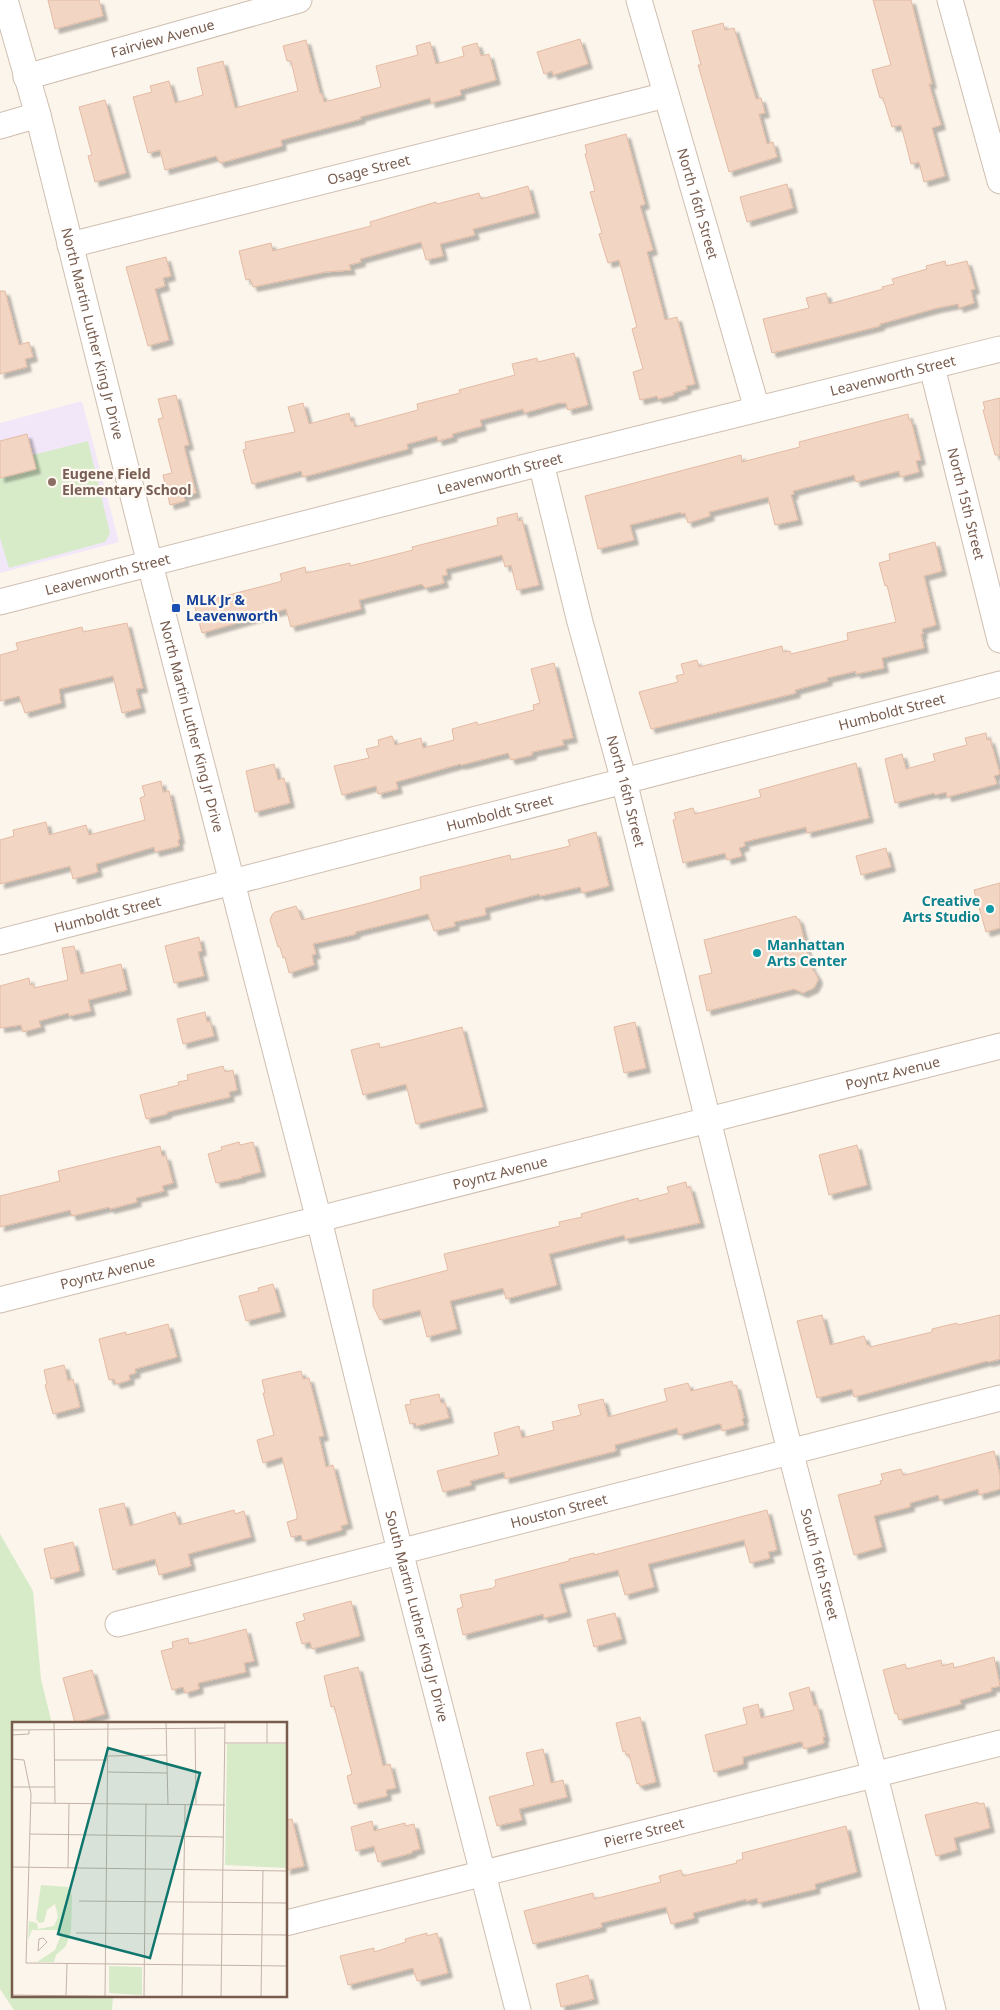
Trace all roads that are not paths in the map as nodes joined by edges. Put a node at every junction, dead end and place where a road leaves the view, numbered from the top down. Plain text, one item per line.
1 (5, 0) edge
2 (299, 0) edge
3 (639, 0) edge
4 (950, 0) edge
5 (26, 77) junction
6 (666, 95) junction
7 (38, 115) junction
8 (0, 126) edge
9 (1000, 181) edge
10 (70, 245) junction
11 (1000, 349) edge
12 (932, 367) junction
13 (757, 409) junction
14 (541, 463) junction
15 (150, 564) junction
16 (0, 602) edge
17 (1000, 640) edge
18 (1000, 684) edge
19 (624, 780) junction
20 (232, 881) junction
21 (0, 942) edge
22 (1000, 1046) edge
23 (707, 1119) junction
24 (319, 1220) junction
25 (0, 1300) edge
26 (1000, 1398) edge
27 (791, 1452) junction
28 (400, 1551) junction
29 (118, 1624) dead end
30 (1000, 1743) edge
31 (874, 1776) junction
32 (483, 1872) junction
33 (288, 1922) edge
34 (518, 2010) edge
35 (933, 2010) edge

1 - 5 street, North Martin Luther King Jr Drive
2 - 5 street, Fairview Avenue
3 - 6 street, North 16th Street
4 - 9 street
5 - 7 street, North Martin Luther King Jr Drive
6 - 10 street, Osage Street
6 - 13 street, North 16th Street
7 - 8 street
7 - 10 street, North Martin Luther King Jr Drive
10 - 15 street, North Martin Luther King Jr Drive
11 - 12 street, Leavenworth Street
12 - 13 street, Leavenworth Street
12 - 17 street, North 15th Street
13 - 14 street, Leavenworth Street
14 - 15 street, Leavenworth Street
14 - 19 street, North 16th Street
15 - 16 street, Leavenworth Street
15 - 20 street, North Martin Luther King Jr Drive
18 - 19 street, Humboldt Street
19 - 20 street, Humboldt Street
19 - 23 street, North 16th Street
20 - 21 street, Humboldt Street
20 - 24 street, North Martin Luther King Jr Drive
22 - 23 street, Poyntz Avenue
23 - 24 street, Poyntz Avenue
23 - 27 street, South 16th Street
24 - 25 street, Poyntz Avenue
24 - 28 street, South Martin Luther King Jr Drive
26 - 27 street, Houston Street
27 - 28 street, Houston Street
27 - 31 street, South 16th Street
28 - 29 street, Houston Street
28 - 32 street, South Martin Luther King Jr Drive
30 - 31 street, Pierre Street
31 - 32 street, Pierre Street
31 - 35 street, South 16th Street
32 - 33 street, Pierre Street
32 - 34 street, South Martin Luther King Jr Drive

